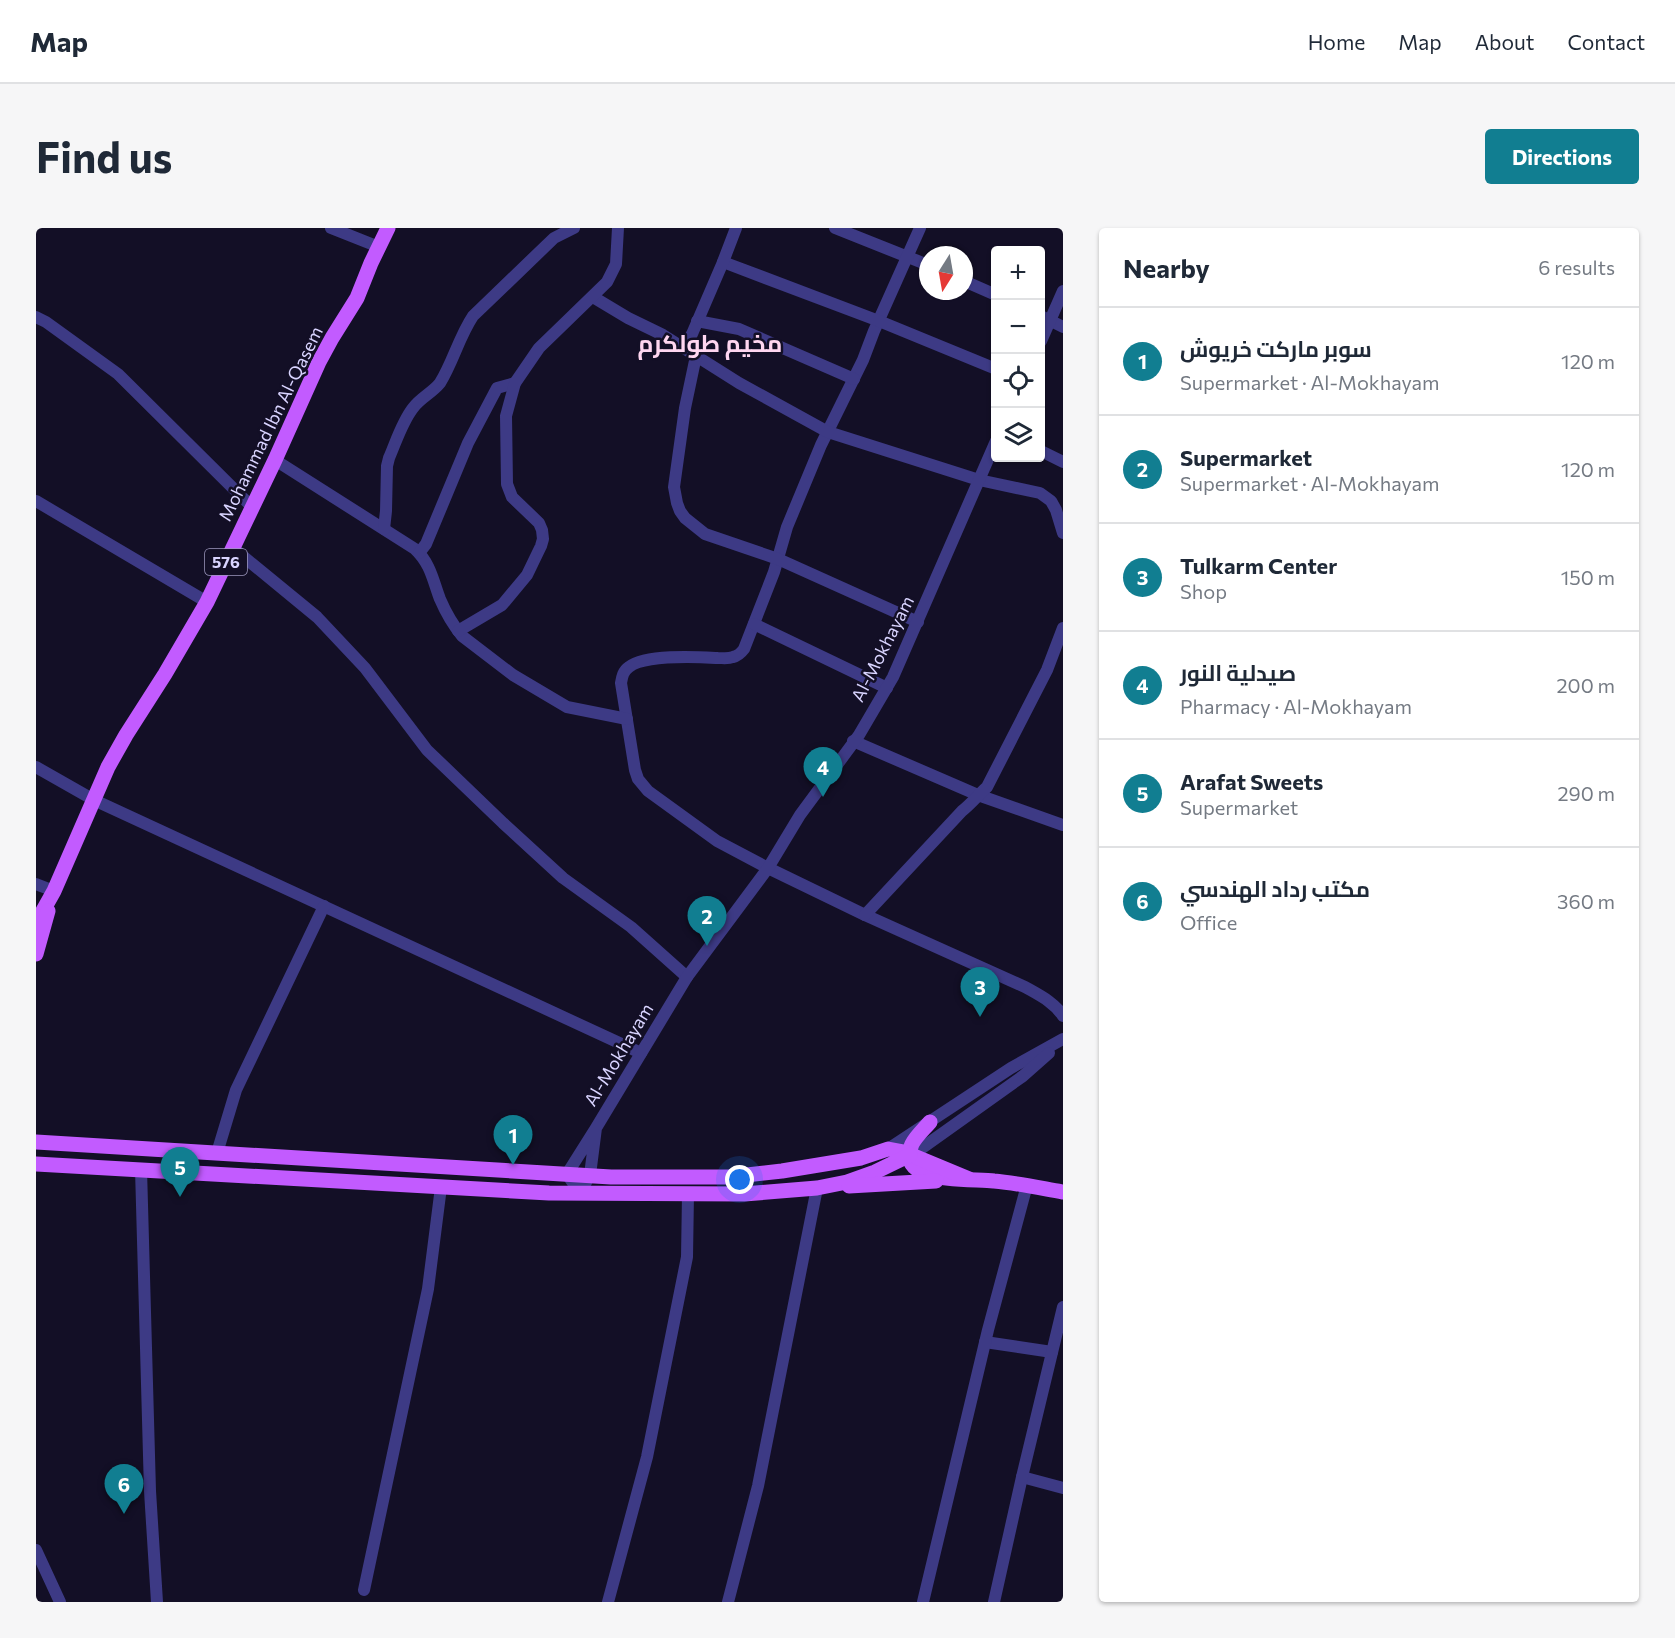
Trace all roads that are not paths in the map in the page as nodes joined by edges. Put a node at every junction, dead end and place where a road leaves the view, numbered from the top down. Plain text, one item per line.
1 (331, 228) edge
2 (388, 228) edge
3 (574, 228) edge
4 (618, 228) edge
5 (736, 228) edge
6 (835, 228) edge
7 (920, 228) edge
8 (379, 247) junction
9 (908, 256) junction
10 (919, 261) edge
11 (723, 262) junction
12 (973, 285) edge
13 (1063, 291) edge
14 (991, 293) edge
15 (592, 297) junction
16 (36, 317) edge
17 (1045, 318) edge
18 (698, 321) junction
19 (879, 321) junction
20 (1063, 327) edge
21 (684, 348) junction
22 (696, 356) junction
23 (991, 367) edge
24 (854, 379) junction
25 (515, 383) junction
26 (828, 432) junction
27 (991, 452) edge
28 (275, 460) junction
29 (979, 480) junction
30 (36, 501) edge
31 (252, 507) junction
32 (1062, 525) edge
33 (384, 529) junction
34 (233, 548) junction
35 (419, 553) junction
36 (778, 559) junction
37 (207, 602) junction
38 (918, 622) junction
39 (754, 624) junction
40 (1063, 628) edge
41 (458, 632) junction
42 (887, 688) junction
43 (627, 719) junction
44 (854, 741) junction
45 (36, 767) edge
46 (985, 794) junction
47 (94, 800) junction
48 (1063, 825) edge
49 (768, 868) junction
50 (36, 884) edge
51 (54, 891) junction
52 (324, 906) junction
53 (865, 915) junction
54 (36, 923) edge
55 (36, 954) edge
56 (687, 977) junction
57 (1063, 1016) edge
58 (1063, 1040) edge
59 (641, 1053) junction
60 (930, 1122) junction
61 (596, 1128) junction
62 (36, 1136) edge
63 (36, 1142) edge
64 (54, 1143) junction
65 (888, 1149) junction
66 (217, 1153) junction
67 (910, 1155) junction
68 (36, 1164) edge
69 (141, 1170) junction
70 (567, 1174) junction
71 (590, 1175) junction
72 (969, 1179) junction
73 (1027, 1185) junction
74 (441, 1187) junction
75 (817, 1188) junction
76 (1063, 1192) edge
77 (580, 1193) junction
78 (688, 1194) junction
79 (1063, 1307) edge
80 (985, 1342) junction
81 (1056, 1346) edge
82 (1022, 1477) junction
83 (1063, 1488) edge
84 (36, 1550) edge
85 (364, 1590) dead end
86 (60, 1602) edge
87 (157, 1602) edge
88 (608, 1602) edge
89 (728, 1602) edge
90 (923, 1602) edge
91 (994, 1602) edge

1 - 8 street
2 - 8 main road, Mohammad Ibn Al-Qasem / 576
3 - 33 street
4 - 15 street
5 - 11 street
6 - 9 street
7 - 9 street
8 - 28 main road, Mohammad Ibn Al-Qasem / 576
9 - 10 street
9 - 19 street
11 - 18 street
11 - 19 street
12 - 14 street
13 - 17 street
15 - 21 street
15 - 25 street
16 - 31 street
17 - 20 street
18 - 21 street
18 - 24 street
19 - 23 street
19 - 24 street
21 - 22 street
22 - 26 street
22 - 36 street
24 - 26 street
25 - 35 street
25 - 41 street
26 - 29 street
26 - 36 street
27 - 29 street, Al-Mokhayam
28 - 31 main road, Mohammad Ibn Al-Qasem / 576
28 - 33 street
29 - 32 street
29 - 38 street, Al-Mokhayam
30 - 37 street
31 - 34 main road, Mohammad Ibn Al-Qasem / 576
33 - 35 street
34 - 37 main road, Mohammad Ibn Al-Qasem / 576
34 - 56 street
35 - 41 street
36 - 38 street
36 - 39 street
37 - 47 main road, Mohammad Ibn Al-Qasem / 576
38 - 42 street, Al-Mokhayam
39 - 42 street
39 - 43 street
40 - 46 street
41 - 43 street
42 - 44 street, Al-Mokhayam
43 - 49 street
44 - 46 street
44 - 49 street, Al-Mokhayam
45 - 47 street
46 - 48 street
46 - 53 street
47 - 51 main road, Mohammad Ibn Al-Qasem / 576
47 - 52 street
49 - 53 street
49 - 56 street, Al-Mokhayam
50 - 51 street
51 - 54 main road
51 - 55 main road
52 - 59 street
52 - 66 street
53 - 57 street
56 - 59 street, Al-Mokhayam
58 - 60 street
58 - 67 street
59 - 61 street, Al-Mokhayam
60 - 65 street
60 - 67 main road
61 - 70 street, Al-Mokhayam
61 - 71 street
62 - 64 main road
63 - 64 main road
64 - 66 main road
65 - 67 main road
65 - 71 main road
66 - 70 main road
67 - 72 main road
67 - 75 main road
68 - 69 main road
69 - 74 main road
69 - 87 street
70 - 71 main road
70 - 77 street
71 - 77 street
72 - 73 main road
72 - 75 main road
73 - 76 main road
73 - 80 street
74 - 77 main road
74 - 85 street
75 - 78 main road
75 - 89 street
77 - 78 main road
78 - 88 street
79 - 81 street
80 - 81 street
80 - 90 street
81 - 82 street
82 - 83 street
82 - 91 street
84 - 86 street

